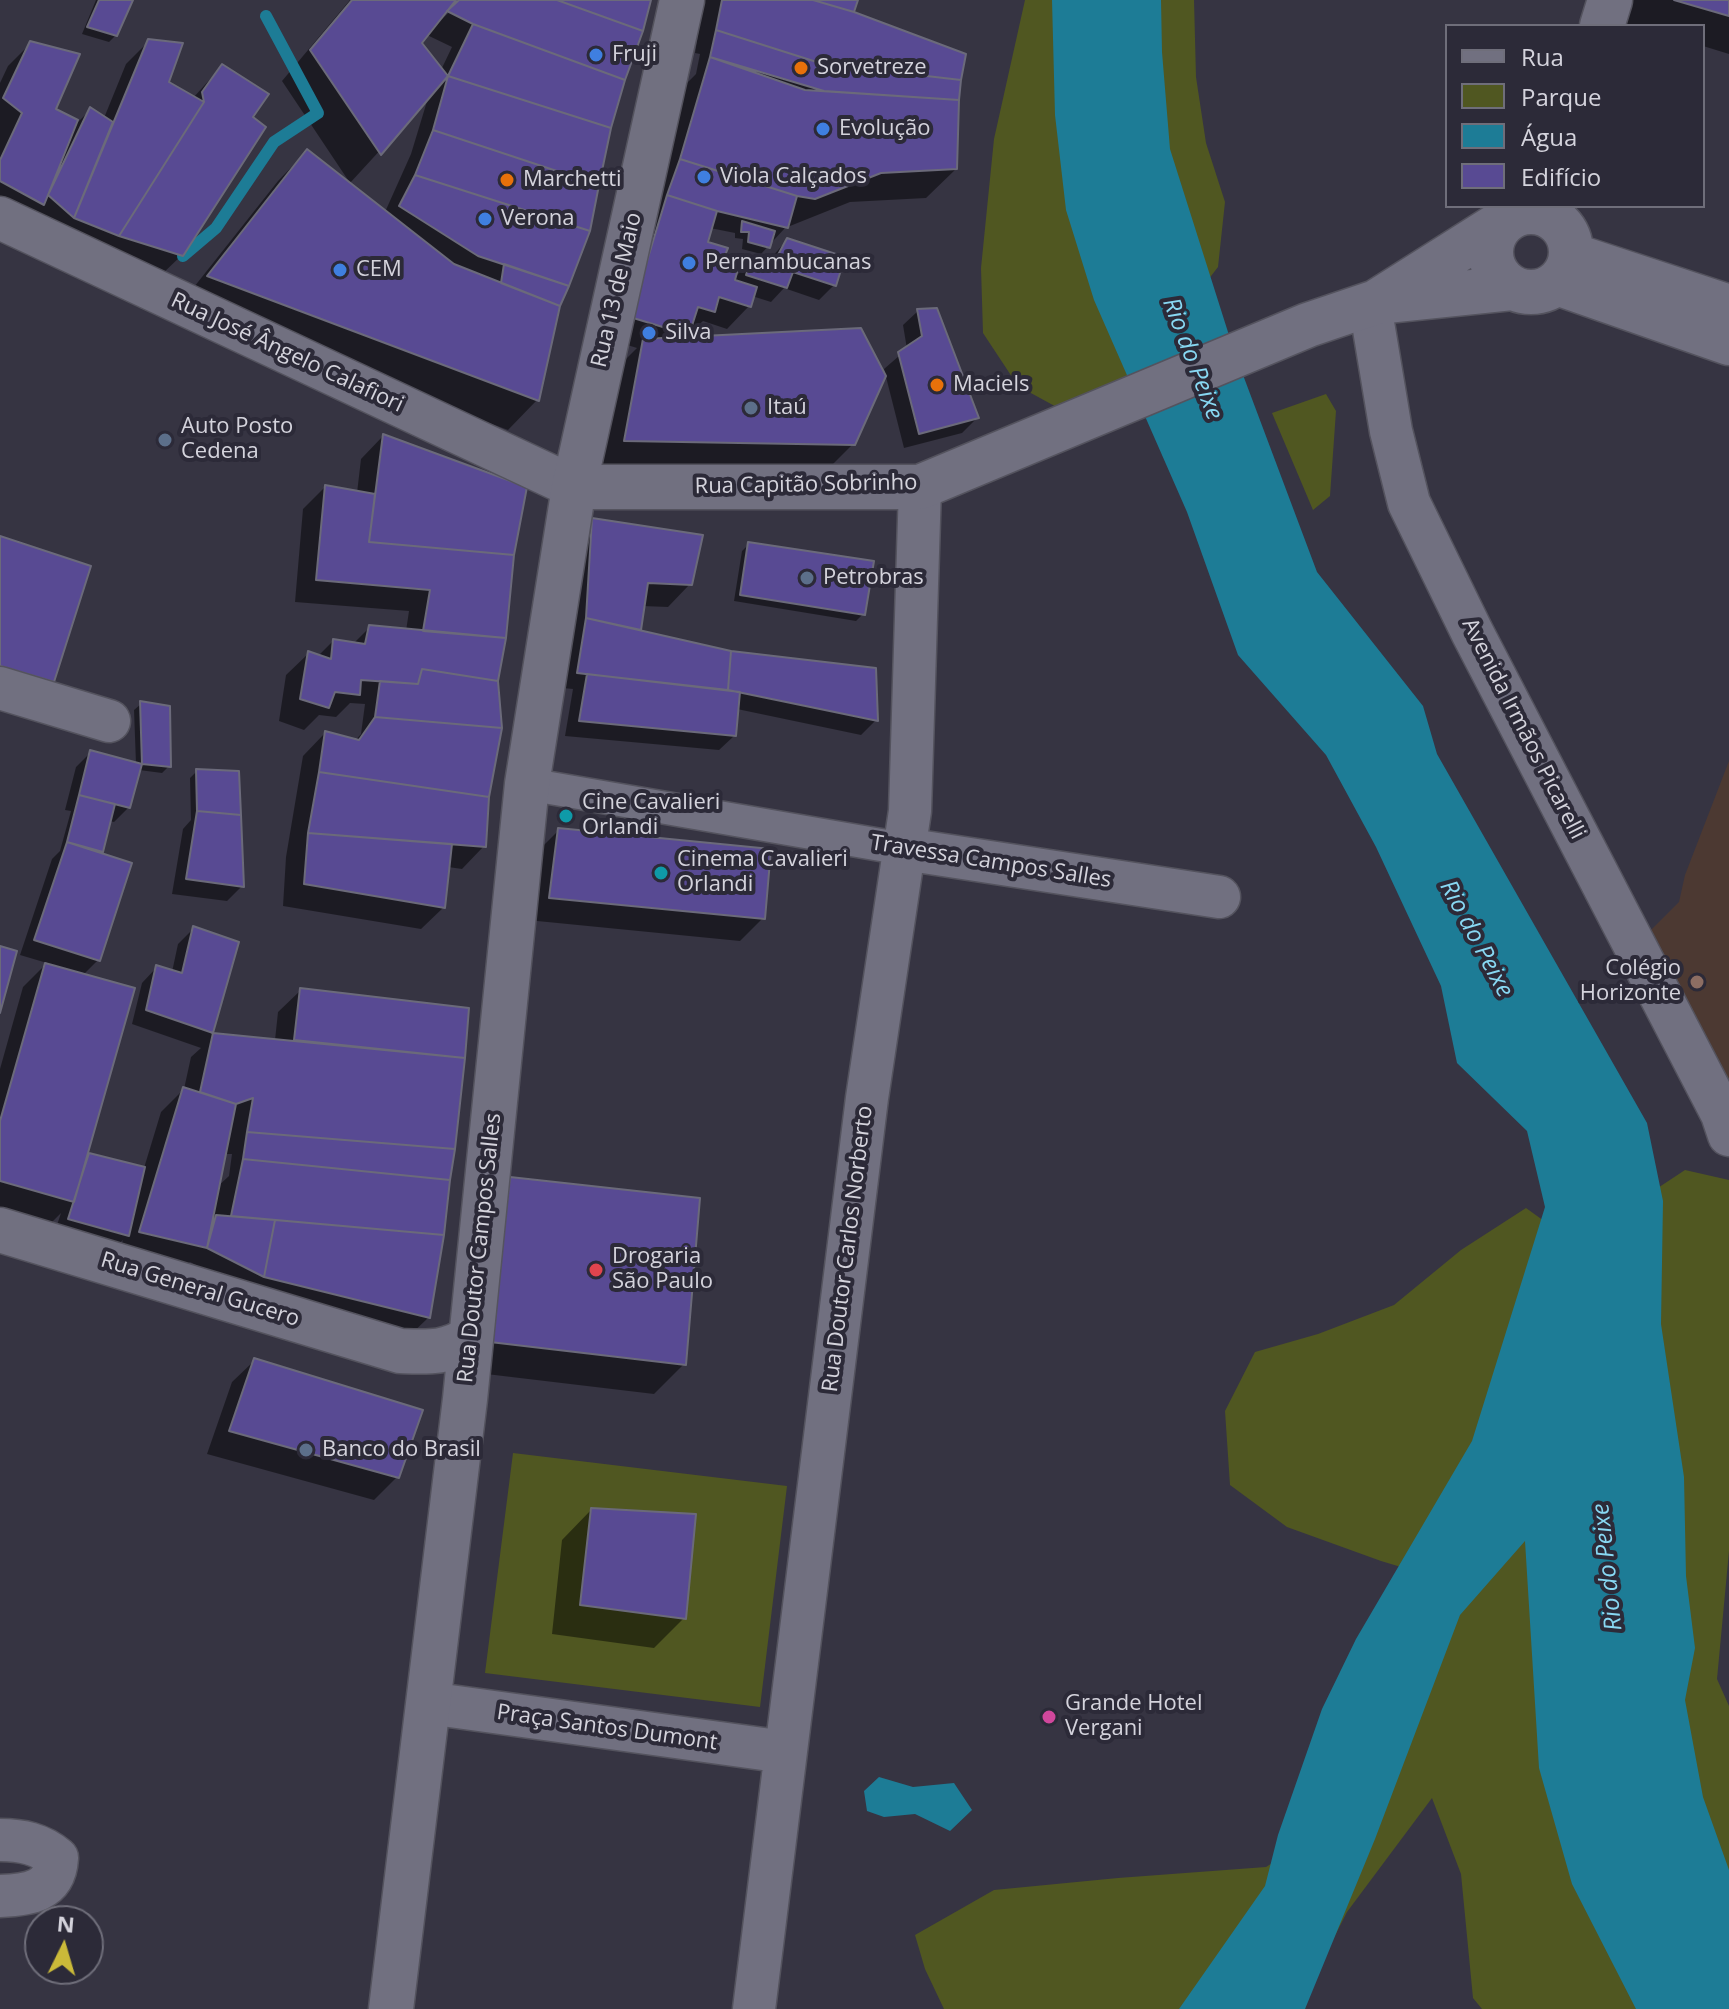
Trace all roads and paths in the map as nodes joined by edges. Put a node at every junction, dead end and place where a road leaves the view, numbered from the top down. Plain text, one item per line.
1 (682, 0) edge
2 (1610, 0) edge
3 (1603, 24) edge
4 (1530, 214) edge
5 (0, 218) edge
6 (1564, 269) junction
7 (1512, 288) junction
8 (1373, 303) junction
9 (1729, 307) edge
10 (1729, 343) edge
11 (574, 487) junction
12 (920, 487) junction
13 (0, 688) edge
14 (109, 721) dead end
15 (527, 784) junction
16 (904, 849) junction
17 (1219, 897) dead end
18 (1729, 1135) edge
19 (0, 1230) edge
20 (471, 1337) junction
21 (400, 1351) junction
22 (465, 1399) junction
23 (428, 1703) junction
24 (785, 1752) junction
25 (0, 1840) edge
26 (0, 1896) edge
27 (391, 2009) edge
28 (754, 2009) edge

1 - 11 street, Rua 13 de Maio
2 - 3 street
4 - 6 street
4 - 7 street
4 - 8 street
5 - 11 street, Rua José Ângelo Calafiori
6 - 7 street
6 - 9 street
6 - 10 street
7 - 8 street
8 - 12 street, Rua Capitão Sobrinho
8 - 18 street, Avenida Irmãos Picarelli
11 - 12 street, Rua Capitão Sobrinho
11 - 15 street, Rua Doutor Campos Salles
12 - 16 street, Rua Doutor Carlos Norberto
13 - 14 street
15 - 16 street, Travessa Campos Salles
15 - 20 street, Rua Doutor Campos Salles
16 - 17 street, Travessa Campos Salles
16 - 24 street, Rua Doutor Carlos Norberto
19 - 21 street, Rua General Gucero
20 - 21 street, Rua General Gucero
20 - 22 street, Rua Doutor Campos Salles
21 - 22 street, Rua General Gucero
22 - 23 street, Rua Doutor Campos Salles
23 - 24 street, Praça Santos Dumont
23 - 27 street, Rua Doutor Campos Salles
24 - 28 street, Rua Doutor Carlos Norberto
25 - 26 street

